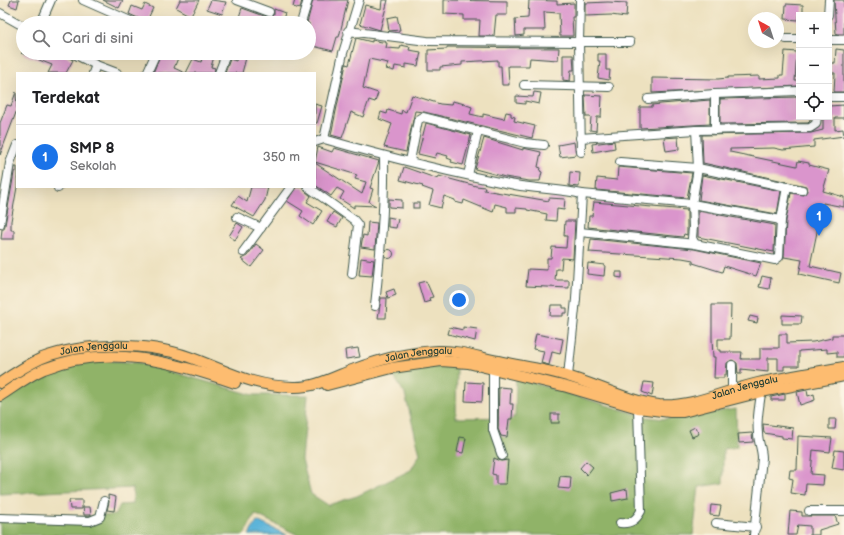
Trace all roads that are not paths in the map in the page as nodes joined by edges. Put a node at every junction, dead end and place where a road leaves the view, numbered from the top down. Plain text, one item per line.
1 (51, 0) edge
2 (83, 0) edge
3 (237, 0) edge
4 (308, 0) edge
5 (359, 0) edge
6 (580, 0) edge
7 (829, 0) edge
8 (257, 3) edge
9 (269, 12) dead end
10 (828, 12) edge
11 (0, 13) edge
12 (44, 16) edge
13 (119, 16) edge
14 (303, 16) edge
15 (16, 22) edge
16 (348, 32) junction
17 (786, 38) dead end
18 (796, 39) edge
19 (832, 40) edge
20 (844, 40) edge
21 (579, 42) junction
22 (630, 42) dead end
23 (82, 60) edge
24 (153, 60) edge
25 (224, 60) edge
26 (95, 69) edge
27 (112, 72) edge
28 (147, 72) edge
29 (219, 72) edge
30 (524, 85) dead end
31 (609, 86) dead end
32 (579, 87) junction
33 (796, 91) edge
34 (715, 94) junction
35 (832, 96) edge
36 (844, 97) edge
37 (648, 99) dead end
38 (817, 120) edge
39 (696, 130) junction
40 (715, 130) junction
41 (478, 131) junction
42 (580, 138) junction
43 (318, 142) edge
44 (544, 145) dead end
45 (16, 148) edge
46 (581, 152) dead end
47 (384, 156) junction
48 (410, 161) junction
49 (620, 162) dead end
50 (698, 168) junction
51 (468, 175) junction
52 (787, 187) junction
53 (290, 188) edge
54 (309, 188) edge
55 (802, 190) dead end
56 (578, 193) junction
57 (692, 204) junction
58 (237, 217) dead end
59 (781, 220) junction
60 (0, 224) edge
61 (261, 228) junction
62 (580, 232) junction
63 (695, 244) junction
64 (243, 252) dead end
65 (352, 274) dead end
66 (375, 306) dead end
67 (732, 365) dead end
68 (844, 367) edge
69 (493, 369) junction
70 (568, 376) junction
71 (844, 376) edge
72 (0, 383) edge
73 (258, 386) junction
74 (299, 390) junction
75 (732, 390) junction
76 (762, 392) junction
77 (0, 396) edge
78 (616, 397) junction
79 (638, 408) junction
80 (502, 456) dead end
81 (104, 501) dead end
82 (809, 511) dead end
83 (844, 511) edge
84 (0, 518) edge
85 (620, 523) dead end
86 (716, 523) dead end
87 (755, 531) edge

1 - 12 street
2 - 13 street
3 - 8 street
4 - 14 street
5 - 16 street
6 - 21 street
7 - 10 street
8 - 9 street
11 - 15 street
16 - 21 street
16 - 43 street
17 - 18 street
19 - 20 street
21 - 22 street
21 - 32 street
23 - 26 street
24 - 28 street
25 - 29 street
26 - 27 street
30 - 32 street
31 - 32 street
32 - 42 street
33 - 34 street
34 - 37 street
34 - 40 street
35 - 36 street
38 - 40 street
39 - 40 street
39 - 42 street
39 - 50 street
41 - 44 street
41 - 48 street
41 - 51 street
42 - 46 street
43 - 47 street
45 - 60 street
47 - 48 street
47 - 66 street
48 - 51 street
49 - 50 street
50 - 52 street
50 - 57 street
51 - 56 street
52 - 55 street
52 - 59 street
53 - 61 street
54 - 65 street
56 - 57 street
56 - 62 street
57 - 59 street
57 - 63 street
58 - 61 street
59 - 63 street
61 - 64 street
62 - 63 street
62 - 70 street
67 - 75 street
68 - 75 main road, Jalan Jenggalu
69 - 74 main road, Jalan Jenggalu
69 - 78 main road, Jalan Jenggalu
69 - 80 street
70 - 74 main road, Jalan Jenggalu
70 - 78 main road, Jalan Jenggalu
71 - 76 main road, Jalan Jenggalu
72 - 73 main road, Jalan Jenggalu
73 - 74 main road, Jalan Jenggalu
73 - 77 main road, Jalan Jenggalu
75 - 78 main road, Jalan Jenggalu
76 - 79 main road, Jalan Jenggalu
76 - 87 street
78 - 79 main road, Jalan Jenggalu
79 - 85 street
81 - 84 street
82 - 83 street
86 - 87 street

